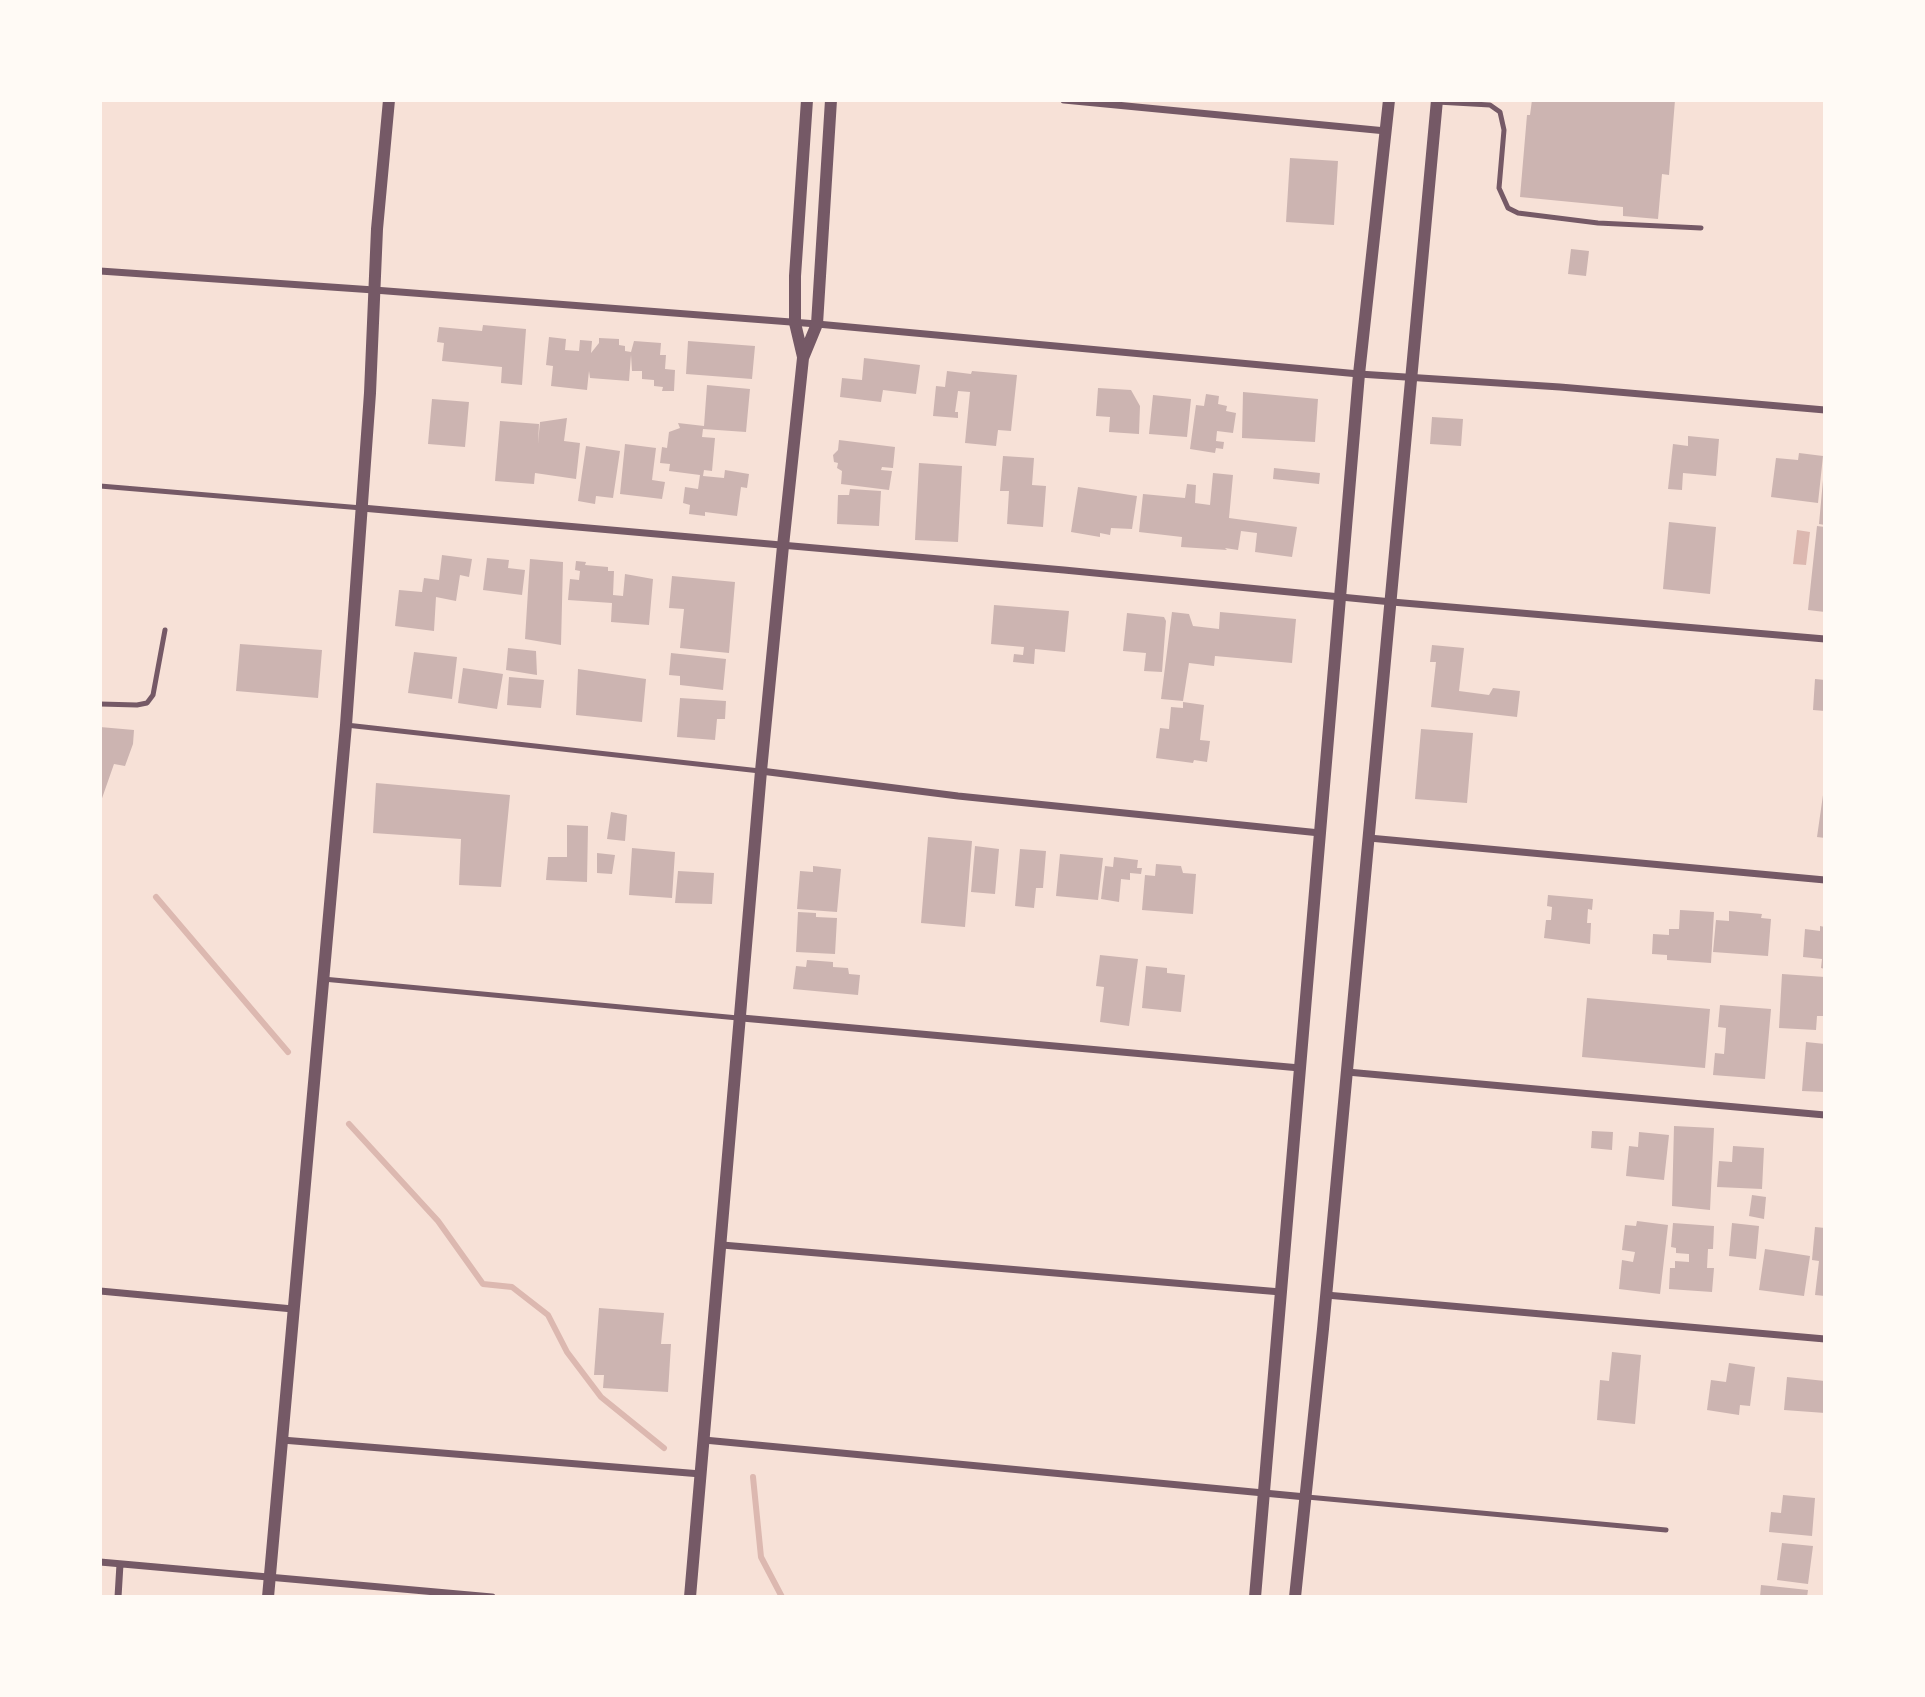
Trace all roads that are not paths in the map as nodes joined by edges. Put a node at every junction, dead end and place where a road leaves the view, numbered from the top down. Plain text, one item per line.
1 (389, 100) edge
2 (807, 100) edge
3 (831, 100) edge
4 (1064, 100) edge
5 (1389, 100) edge
6 (1437, 101) edge
7 (1386, 131) junction
8 (1701, 228) dead end
9 (100, 271) edge
10 (374, 290) junction
11 (795, 323) junction
12 (817, 324) junction
13 (803, 358) junction
14 (1359, 374) junction
15 (1410, 378) junction
16 (1825, 410) edge
17 (100, 486) edge
18 (362, 508) junction
19 (783, 547) junction
20 (1339, 598) junction
21 (1392, 602) junction
22 (165, 630) dead end
23 (1825, 639) edge
24 (100, 704) edge
25 (346, 724) junction
26 (761, 771) junction
27 (1320, 833) junction
28 (1369, 838) junction
29 (1825, 880) edge
30 (323, 979) junction
31 (742, 1018) junction
32 (1300, 1068) junction
33 (1347, 1072) junction
34 (1825, 1115) edge
35 (722, 1245) junction
36 (100, 1291) edge
37 (1281, 1292) junction
38 (1326, 1294) junction
39 (293, 1309) junction
40 (1825, 1339) edge
41 (282, 1440) junction
42 (704, 1440) junction
43 (701, 1474) junction
44 (1265, 1492) junction
45 (1307, 1497) junction
46 (1666, 1530) dead end
47 (100, 1562) edge
48 (120, 1564) junction
49 (270, 1577) junction
50 (118, 1597) edge
51 (268, 1597) edge
52 (492, 1597) edge
53 (690, 1597) edge
54 (1255, 1597) edge
55 (1295, 1597) edge

1 - 10 street
2 - 11 street
3 - 12 street
4 - 7 street
5 - 7 street
6 - 8 lane
6 - 15 street
7 - 14 street
9 - 10 street
10 - 11 street
10 - 18 street
11 - 12 street
11 - 13 street
12 - 13 street
12 - 14 street
13 - 19 street
14 - 15 street
14 - 20 street
15 - 16 street
15 - 21 street
17 - 18 lane
18 - 19 street
18 - 25 street
19 - 20 street
19 - 26 street
20 - 21 street
20 - 27 street
21 - 23 street
21 - 28 street
22 - 24 lane
25 - 26 lane
25 - 30 street
26 - 27 street
26 - 31 street
27 - 32 street
28 - 29 street
28 - 33 street
30 - 31 lane
30 - 39 street
31 - 32 street
31 - 35 street
32 - 37 street
33 - 34 street
33 - 38 street
35 - 37 street
35 - 42 street
36 - 39 street
37 - 44 street
38 - 40 street
38 - 45 street
39 - 41 street
41 - 43 street
41 - 49 street
42 - 43 street
42 - 44 street
43 - 53 street
44 - 45 street
44 - 54 street
45 - 46 lane
45 - 55 street
47 - 48 street
48 - 49 street
48 - 50 street
49 - 51 street
49 - 52 street

